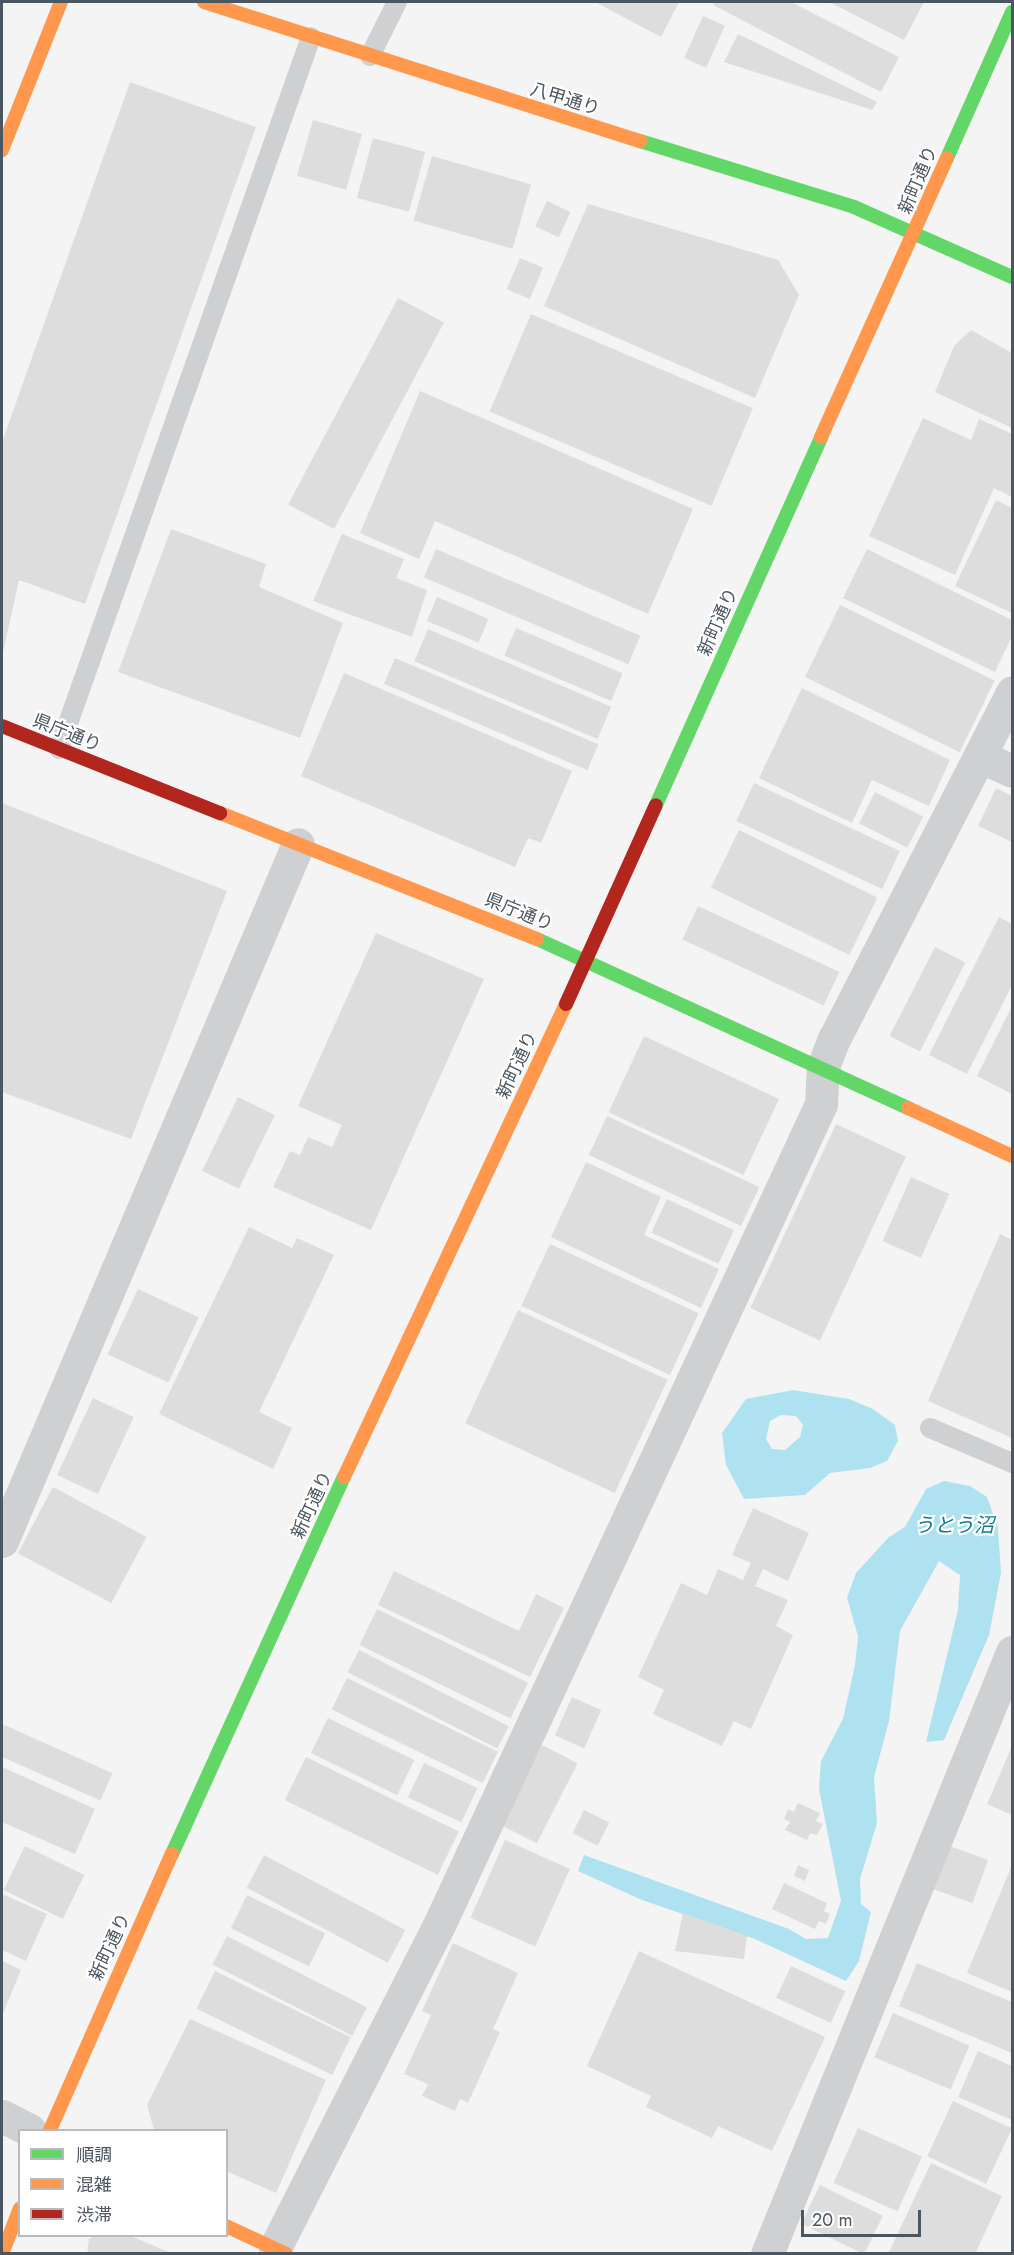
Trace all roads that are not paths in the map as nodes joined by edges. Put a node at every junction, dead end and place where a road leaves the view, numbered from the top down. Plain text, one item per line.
1 (62, 2) edge
2 (204, 2) edge
3 (397, 2) edge
4 (1012, 12) edge
5 (311, 37) junction
6 (370, 56) junction
7 (2, 150) edge
8 (915, 232) junction
9 (1012, 277) edge
10 (1012, 692) edge
11 (2, 726) edge
12 (59, 749) junction
13 (980, 756) junction
14 (1012, 771) edge
15 (298, 844) junction
16 (587, 959) junction
17 (823, 1067) junction
18 (1012, 1156) edge
19 (930, 1428) dead end
20 (1012, 1463) edge
21 (2, 1541) edge
22 (1012, 1652) edge
23 (2, 2116) edge
24 (28, 2129) edge
25 (51, 2129) edge
26 (18, 2213) edge
27 (228, 2227) edge
28 (280, 2251) edge
29 (2, 2253) edge
30 (766, 2253) edge

1 - 7 main road
2 - 5 main road, 八甲通り
3 - 6 lane
4 - 8 main road, 新町通り
5 - 6 main road, 八甲通り
5 - 12 lane
6 - 8 main road, 八甲通り
8 - 9 main road, 八甲通り
8 - 16 main road, 新町通り
10 - 13 street
11 - 12 main road, 県庁通り
12 - 15 main road, 県庁通り
13 - 14 street
13 - 17 street
15 - 16 main road, 県庁通り
15 - 21 street
16 - 17 main road, 県庁通り
16 - 25 main road, 新町通り
17 - 18 main road, 県庁通り
17 - 28 street
19 - 20 lane
22 - 30 street
23 - 24 street
26 - 29 main road
27 - 28 main road

